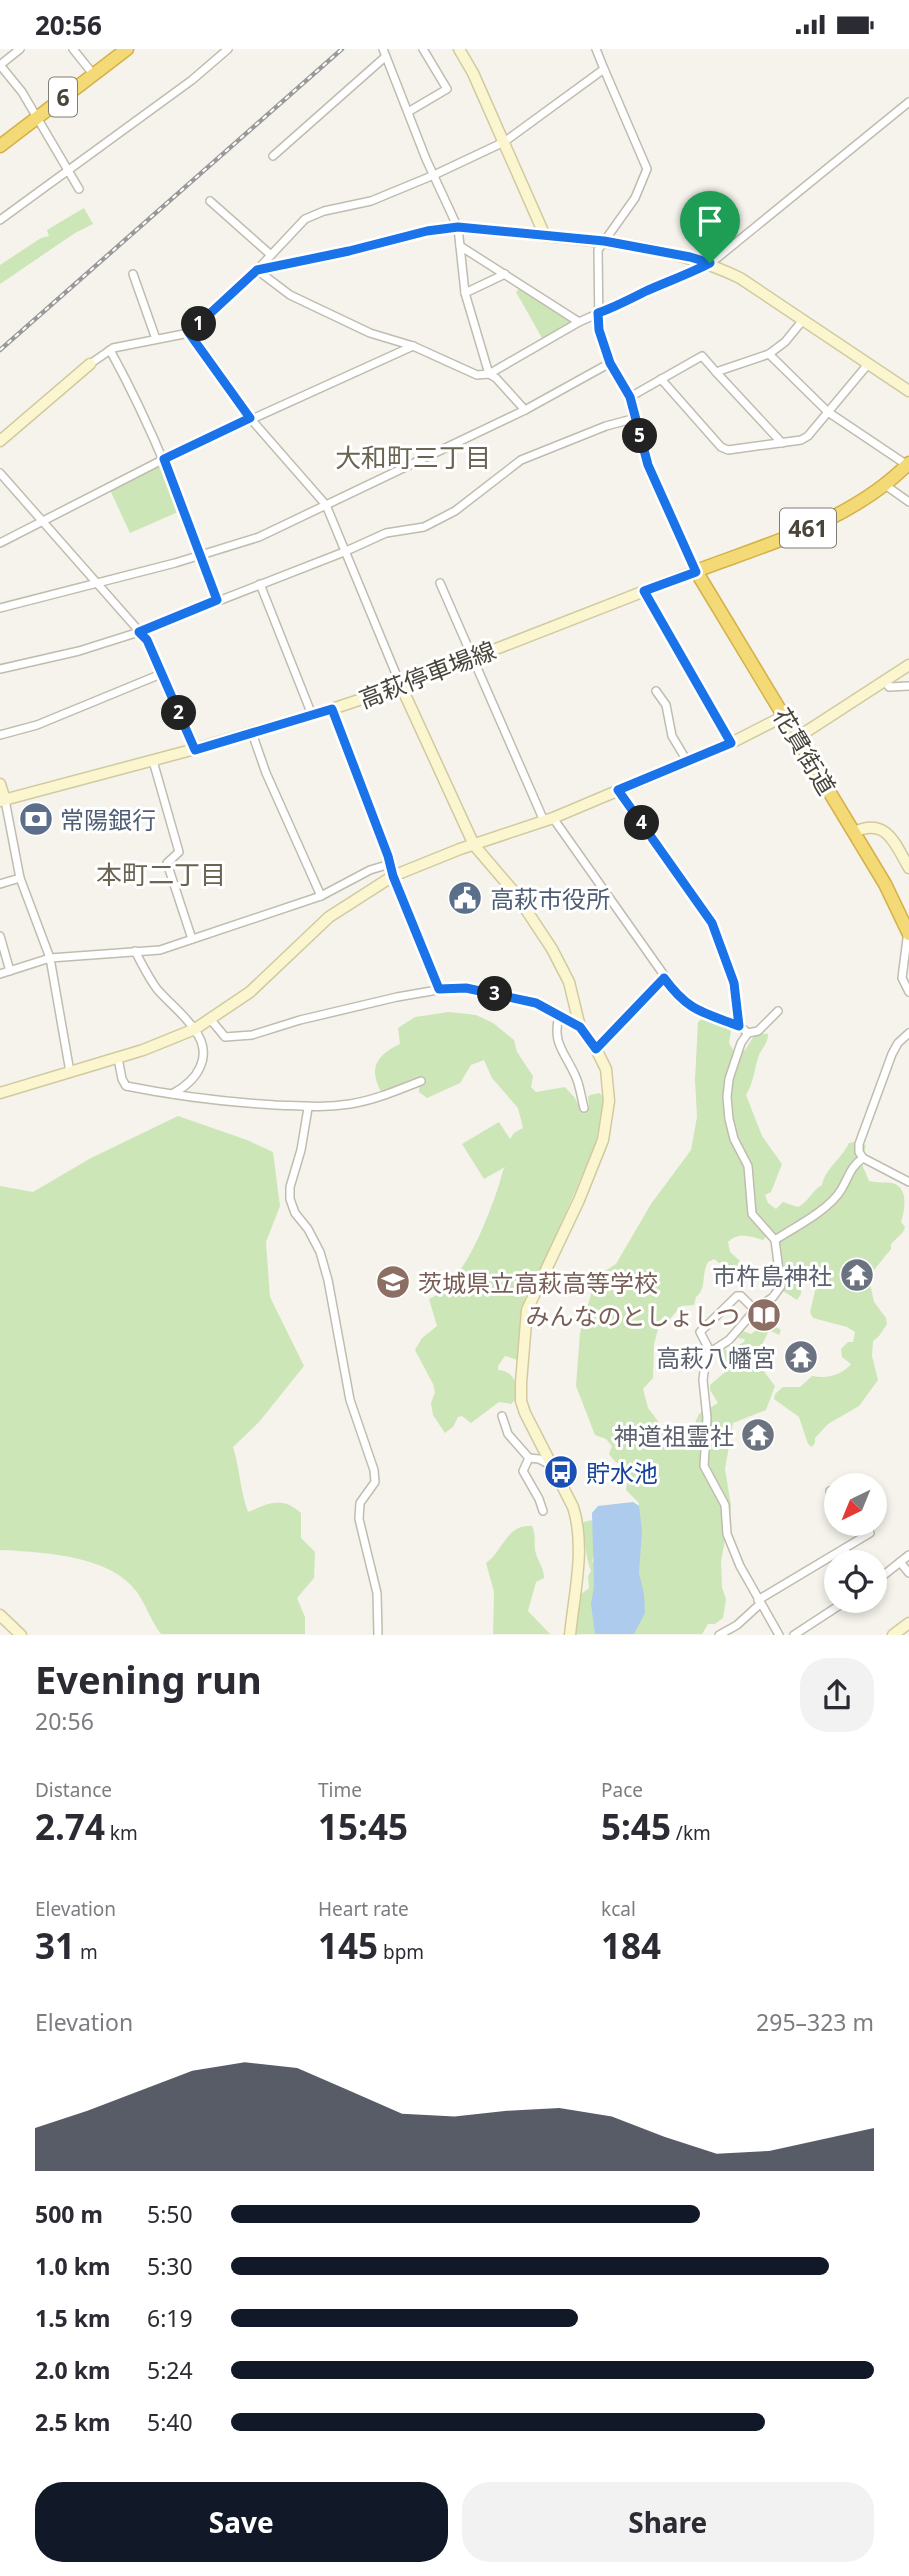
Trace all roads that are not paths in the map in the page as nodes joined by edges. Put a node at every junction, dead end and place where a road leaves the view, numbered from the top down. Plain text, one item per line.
1 (20, 49) edge
2 (73, 49) edge
3 (127, 49) edge
4 (422, 49) edge
5 (459, 49) edge
6 (596, 49) edge
7 (222, 51) edge
8 (384, 53) edge
9 (0, 65) edge
10 (604, 69) junction
11 (93, 74) junction
12 (909, 102) edge
13 (408, 112) junction
14 (37, 117) junction
15 (504, 142) junction
16 (0, 146) edge
17 (273, 156) dead end
18 (68, 169) junction
19 (434, 176) junction
20 (79, 189) dead end
21 (210, 201) dead end
22 (0, 220) edge
23 (458, 227) junction
24 (545, 236) junction
25 (604, 241) junction
26 (460, 246) junction
27 (271, 255) junction
28 (710, 263) junction
29 (257, 270) junction
30 (133, 274) dead end
31 (505, 274) junction
32 (465, 293) junction
33 (598, 313) junction
34 (803, 320) junction
35 (579, 322) junction
36 (189, 333) junction
37 (156, 339) junction
38 (414, 346) junction
39 (110, 350) junction
40 (769, 354) junction
41 (610, 363) junction
42 (869, 363) junction
43 (90, 365) joint
44 (716, 372) junction
45 (489, 374) junction
46 (661, 379) junction
47 (909, 391) edge
48 (630, 397) junction
49 (525, 410) junction
50 (828, 412) junction
51 (250, 418) junction
52 (636, 418) junction
53 (0, 441) edge
54 (782, 443) junction
55 (164, 459) junction
56 (908, 464) edge
57 (0, 473) edge
58 (885, 485) junction
59 (909, 502) edge
60 (326, 505) junction
61 (42, 521) junction
62 (0, 543) edge
63 (344, 552) junction
64 (201, 555) junction
65 (696, 572) junction
66 (96, 582) junction
67 (440, 583) dead end
68 (260, 584) junction
69 (644, 591) junction
70 (217, 600) junction
71 (0, 608) edge
72 (139, 632) junction
73 (471, 657) junction
74 (909, 665) edge
75 (0, 669) edge
76 (161, 674) junction
77 (885, 680) junction
78 (401, 686) junction
79 (908, 689) edge
80 (656, 691) dead end
81 (332, 709) junction
82 (312, 715) junction
83 (784, 716) junction
84 (252, 733) junction
85 (0, 735) edge
86 (798, 737) junction
87 (731, 743) junction
88 (195, 750) junction
89 (153, 761) junction
90 (687, 761) junction
91 (0, 784) edge
92 (618, 790) junction
93 (3, 800) edge
94 (548, 820) junction
95 (854, 832) junction
96 (474, 845) junction
97 (390, 864) junction
98 (909, 869) edge
99 (393, 876) junction
100 (20, 878) junction
101 (0, 884) edge
102 (321, 896) junction
103 (908, 933) edge
104 (0, 936) edge
105 (192, 939) junction
106 (135, 951) junction
107 (50, 958) junction
108 (10, 971) junction
109 (0, 974) edge
110 (664, 978) junction
111 (439, 989) junction
112 (909, 992) edge
113 (778, 1011) dead end
114 (559, 1016) junction
115 (211, 1020) junction
116 (739, 1026) junction
117 (580, 1027) junction
118 (194, 1029) junction
119 (748, 1033) junction
120 (909, 1033) edge
121 (596, 1049) junction
122 (118, 1058) junction
123 (70, 1072) junction
124 (421, 1081) dead end
125 (0, 1093) edge
126 (171, 1095) junction
127 (308, 1108) junction
128 (584, 1108) dead end
129 (863, 1158) junction
130 (909, 1182) edge
131 (775, 1240) junction
132 (755, 1310) junction
133 (710, 1351) junction
134 (502, 1416) dead end
135 (528, 1458) junction
136 (552, 1467) junction
137 (543, 1511) dead end
138 (864, 1537) edge
139 (844, 1549) joint
140 (909, 1555) edge
141 (900, 1562) junction
142 (887, 1572) edge
143 (909, 1573) edge
144 (759, 1602) junction
145 (828, 1613) edge
146 (0, 1615) edge
147 (909, 1623) edge
148 (20, 1635) edge
149 (378, 1635) edge
150 (570, 1635) edge
151 (719, 1635) edge
152 (779, 1635) edge
153 (794, 1635) edge
154 (893, 1635) edge

1 - 9 street
2 - 11 street
3 - 11 highway, 6
4 - 13 street
5 - 15 street
6 - 10 street
7 - 18 street
8 - 13 street
8 - 17 street
9 - 14 street
10 - 15 street
10 - 25 street
11 - 14 highway, 6
12 - 28 street
13 - 19 street
14 - 16 highway, 6
14 - 18 street
15 - 19 street
15 - 24 street
18 - 20 street
18 - 22 street
19 - 23 street
19 - 27 street
21 - 27 street
23 - 24 street
23 - 26 street
23 - 29 street
24 - 25 street
25 - 28 street
25 - 33 street
26 - 31 street
26 - 32 street
27 - 29 street
28 - 33 street
28 - 34 street
29 - 36 street
29 - 38 street
30 - 37 street
31 - 32 street
31 - 35 street
32 - 45 street
33 - 35 street
33 - 41 street
34 - 40 street
34 - 42 street
35 - 45 street
36 - 37 street
36 - 51 street
37 - 39 street
38 - 45 street
38 - 51 street
39 - 43 street
39 - 55 street
40 - 44 street
40 - 50 street
41 - 48 street
41 - 49 street
42 - 47 street
42 - 50 street
43 - 53 street
44 - 46 street
44 - 54 street
45 - 49 street
46 - 48 street
46 - 54 street
48 - 52 street
49 - 60 street
50 - 54 street
50 - 56 street
51 - 55 street
51 - 60 street
52 - 63 street
52 - 65 street
55 - 61 street
55 - 64 street
56 - 58 highway, 461
57 - 61 street
58 - 59 street
58 - 65 highway, 461
60 - 63 street
60 - 64 street
61 - 62 street
61 - 66 street
63 - 68 street
63 - 78 street
64 - 66 street
64 - 70 street
65 - 69 street, 高萩停車場線
65 - 83 highway, 花貫街道
66 - 71 street
66 - 72 street
67 - 73 street
68 - 70 street
68 - 82 street
69 - 73 street, 高萩停車場線
69 - 87 street
70 - 72 street
72 - 75 street
72 - 76 street
73 - 78 street, 高萩停車場線
73 - 94 street
74 - 77 street
76 - 85 street
76 - 88 street
77 - 79 street
77 - 86 street
78 - 81 street, 高萩停車場線
78 - 96 street
80 - 90 street
81 - 82 street, 高萩停車場線
81 - 97 street
82 - 84 street, 高萩停車場線
83 - 86 highway, 花貫街道
83 - 87 street
84 - 88 street, 高萩停車場線
84 - 102 street
86 - 95 highway, 花貫街道
87 - 90 street
88 - 89 street, 高萩停車場線
89 - 93 street, 高萩停車場線
89 - 105 street
90 - 92 street
91 - 93 street
92 - 94 street
92 - 116 street
93 - 100 street
94 - 96 street
94 - 110 street
95 - 98 street
95 - 103 highway, 花貫街道
96 - 99 street
96 - 117 street
97 - 99 street
97 - 102 street
99 - 111 street
99 - 115 street
100 - 101 street
100 - 107 street
102 - 105 street
103 - 112 street
104 - 108 street
105 - 106 street
106 - 107 street
106 - 118 street
107 - 108 street
107 - 123 street
108 - 109 street
110 - 116 street
110 - 121 street
111 - 114 street
111 - 115 street
113 - 119 street
114 - 117 street
114 - 128 street
115 - 118 street
116 - 119 street
117 - 121 street
118 - 122 street
118 - 126 street
119 - 131 street
120 - 129 street
121 - 136 street
122 - 123 street
122 - 126 street
123 - 125 street
124 - 127 street
126 - 127 street
127 - 149 street
129 - 130 street
129 - 131 street
131 - 132 street
132 - 133 street
132 - 133 street
133 - 144 street
134 - 135 street
135 - 136 street
135 - 137 street
136 - 150 street
138 - 139 street
139 - 144 street
140 - 141 street
141 - 142 street
141 - 143 street
144 - 151 street
144 - 152 street
145 - 153 street
146 - 148 street
147 - 154 street

